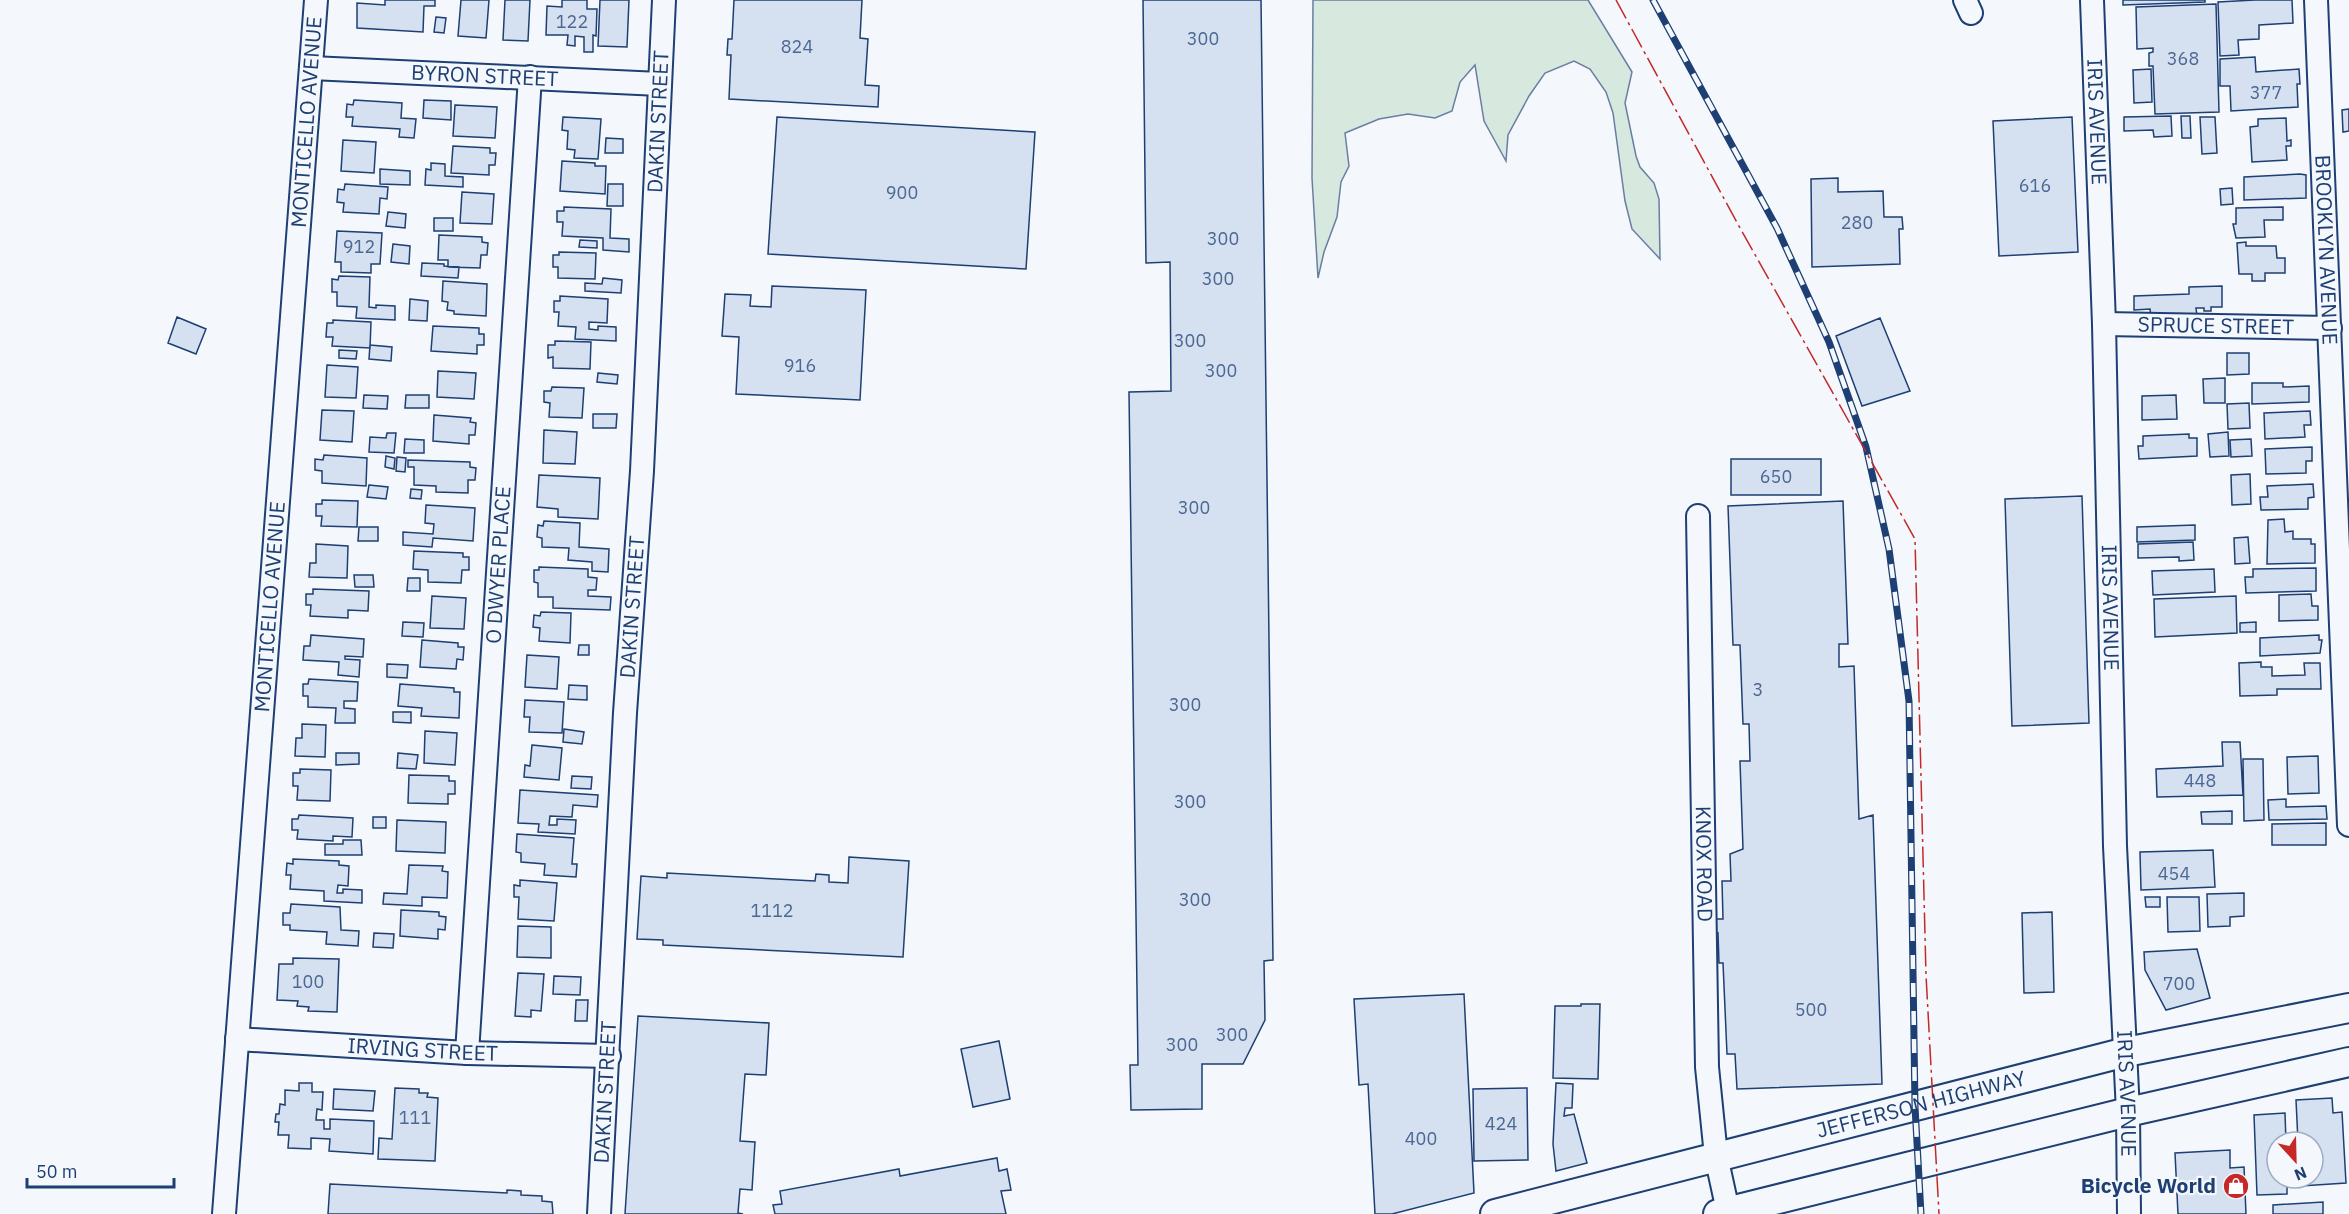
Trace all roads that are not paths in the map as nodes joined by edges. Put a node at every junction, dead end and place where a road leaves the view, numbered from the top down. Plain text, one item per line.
1 (316, 0) edge
2 (664, 0) edge
3 (2092, 0) edge
4 (2316, 0) edge
5 (310, 68) junction
6 (530, 77) junction
7 (660, 84) junction
8 (2104, 324) junction
9 (2330, 328) junction
10 (1698, 516) dead end
11 (2349, 825) edge
12 (2349, 1008) edge
13 (237, 1039) junction
14 (2126, 1052) junction
15 (467, 1053) junction
16 (609, 1056) junction
17 (2349, 1062) edge
18 (2128, 1112) junction
19 (1716, 1156) junction
20 (1723, 1213) edge
21 (224, 1214) edge
22 (599, 1214) edge
23 (1495, 1214) edge
24 (2129, 1214) edge

1 - 5 street, MONTICELLO AVENUE
2 - 7 street, DAKIN STREET
3 - 8 street, IRIS AVENUE
4 - 9 street, BROOKLYN AVENUE
5 - 6 street, BYRON STREET
5 - 13 street, MONTICELLO AVENUE
6 - 7 street, BYRON STREET
6 - 15 street, O DWYER PLACE
7 - 16 street, DAKIN STREET
8 - 9 street, SPRUCE STREET
8 - 14 street, IRIS AVENUE
9 - 11 street, BROOKLYN AVENUE
10 - 19 street, KNOX ROAD
12 - 14 main road, JEFFERSON HIGHWAY
13 - 15 street, IRVING STREET
13 - 21 street, MONTICELLO AVENUE
14 - 18 street, IRIS AVENUE
14 - 19 main road, JEFFERSON HIGHWAY
15 - 16 street, IRVING STREET
16 - 22 street, DAKIN STREET
17 - 18 main road
18 - 20 main road
18 - 24 street, IRIS AVENUE
19 - 20 street, KNOX ROAD
19 - 23 main road, JEFFERSON HIGHWAY

